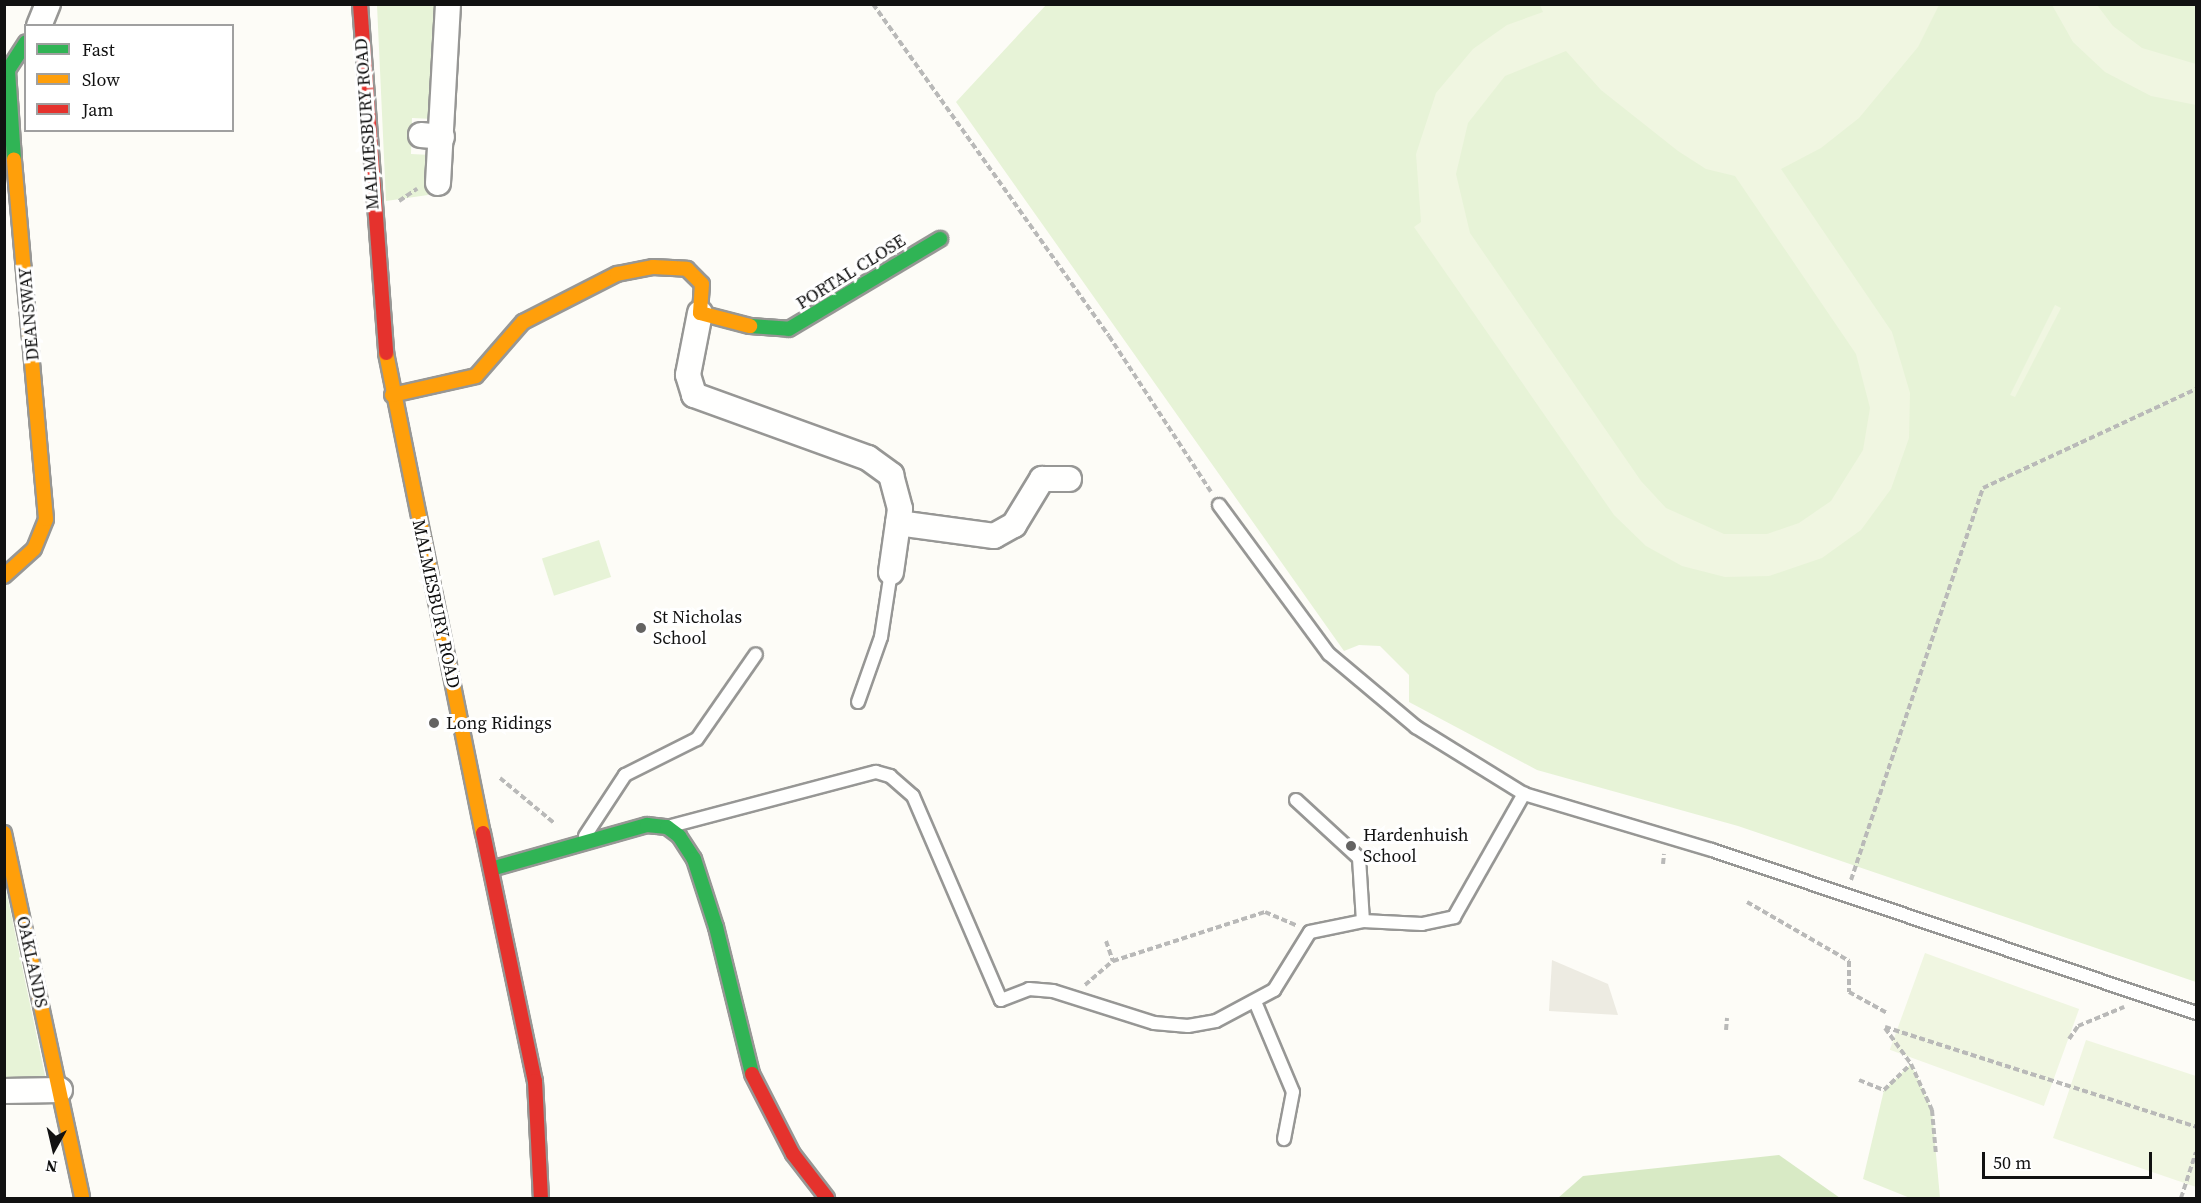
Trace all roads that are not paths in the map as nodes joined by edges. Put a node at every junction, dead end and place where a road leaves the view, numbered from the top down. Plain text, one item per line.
1 (48, 4) edge
2 (360, 4) edge
3 (448, 4) edge
4 (40, 24) edge
5 (24, 45) edge
6 (438, 183) dead end
7 (940, 239) dead end
8 (700, 313) junction
9 (392, 395) junction
10 (1068, 479) dead end
11 (1219, 505) road end
12 (898, 523) junction
13 (891, 572) joint
14 (4, 576) edge
15 (756, 654) dead end
16 (858, 702) dead end
17 (1524, 794) junction
18 (1296, 800) dead end
19 (667, 827) junction
20 (4, 833) edge
21 (580, 845) junction
22 (491, 869) junction
23 (1363, 921) junction
24 (1256, 1004) junction
25 (2196, 1013) edge
26 (60, 1090) junction
27 (4, 1091) edge
28 (1284, 1139) dead end
29 (82, 1198) edge
30 (541, 1198) edge
31 (826, 1198) edge

1 - 4 street
2 - 9 street, MALMESBURY ROAD
3 - 6 street
5 - 14 street, DEANSWAY
7 - 8 street, PORTAL CLOSE
8 - 9 street
8 - 12 street
9 - 22 street, MALMESBURY ROAD
10 - 12 street
11 - 17 lane
12 - 13 street
13 - 16 lane
15 - 21 lane
17 - 23 lane
17 - 25 lane
18 - 23 lane
19 - 21 street
19 - 24 lane
19 - 31 street
20 - 26 street, OAKLANDS
21 - 22 street
22 - 30 street, MALMESBURY ROAD
23 - 24 lane
24 - 28 lane
26 - 27 street
26 - 29 street, OAKLANDS

